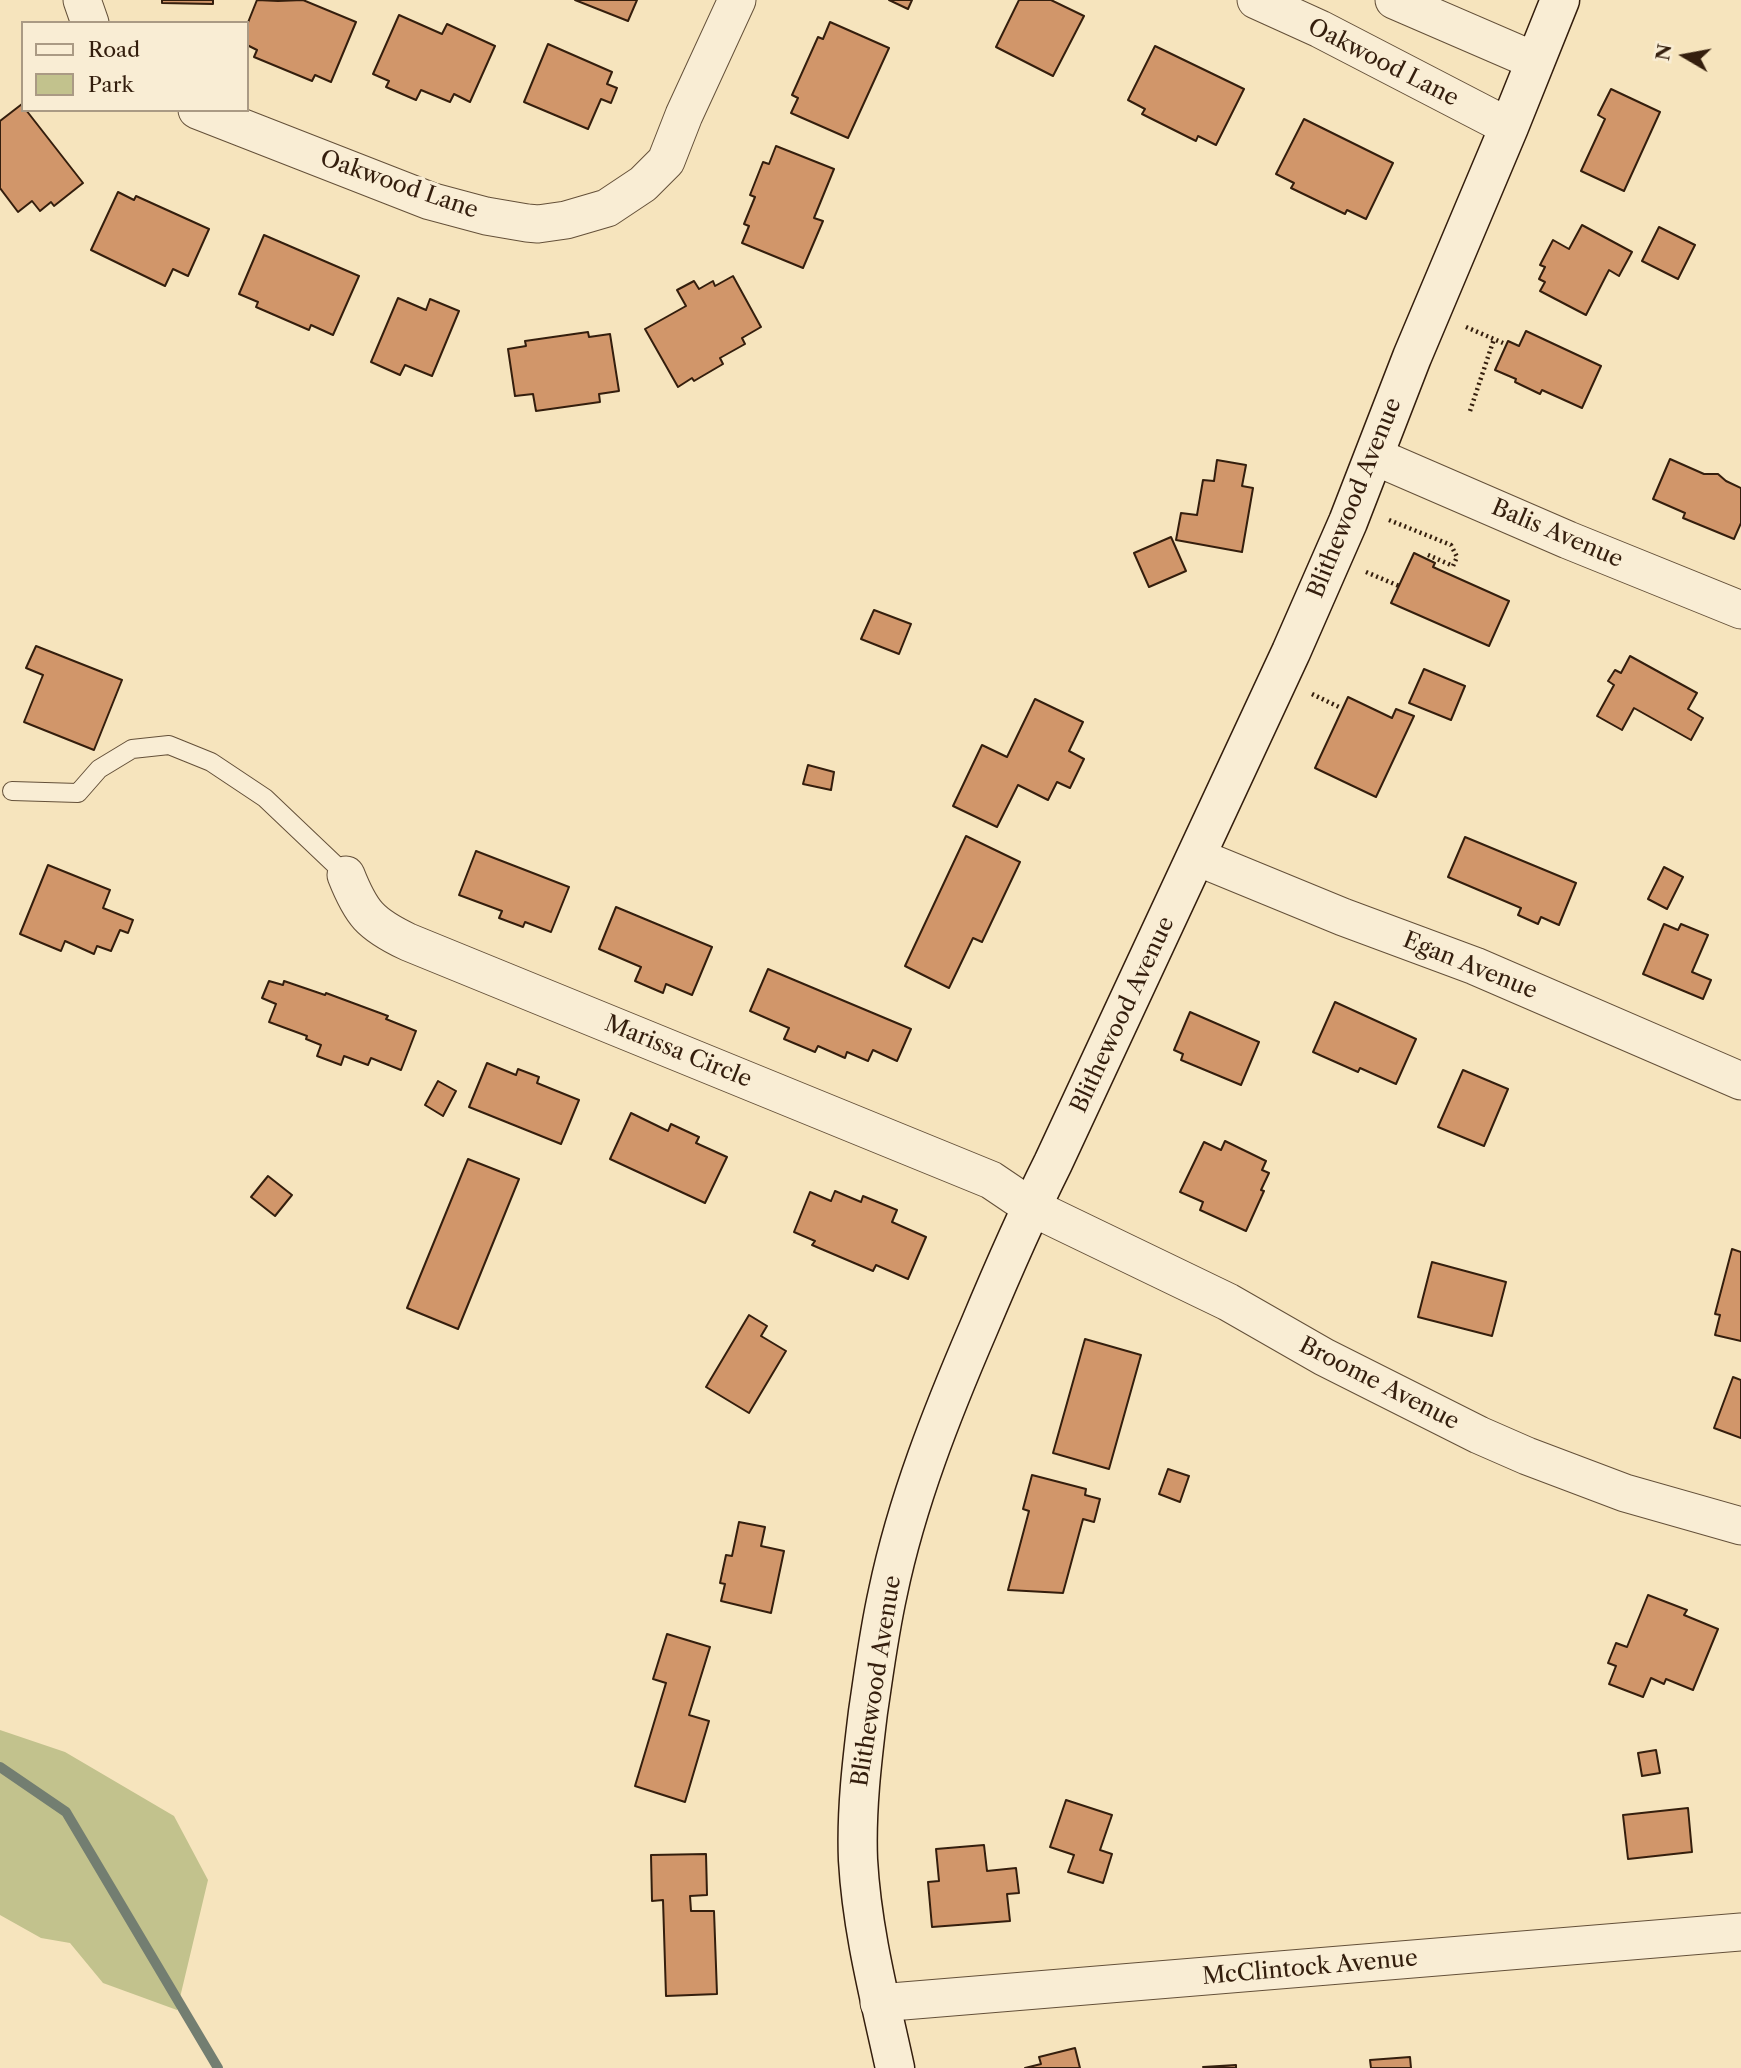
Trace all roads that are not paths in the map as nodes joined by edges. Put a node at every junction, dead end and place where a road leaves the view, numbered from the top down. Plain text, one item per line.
1 (82, 0) edge
2 (737, 0) edge
3 (1256, 0) edge
4 (1394, 0) edge
5 (1560, 0) edge
6 (89, 21) edge
7 (1535, 61) junction
8 (202, 112) edge
9 (1509, 127) junction
10 (1374, 456) junction
11 (1741, 610) edge
12 (12, 791) dead end
13 (1197, 857) junction
14 (346, 875) joint
15 (1741, 1081) edge
16 (1031, 1207) junction
17 (1741, 1526) edge
18 (1741, 1932) edge
19 (879, 2003) junction
20 (895, 2068) edge

1 - 6 street
2 - 8 street, Oakwood Lane
3 - 9 street, Oakwood Lane
4 - 7 street
5 - 7 street, Blithewood Avenue
7 - 9 street, Blithewood Avenue
9 - 10 street, Blithewood Avenue
10 - 11 street, Balis Avenue
10 - 13 street, Blithewood Avenue
12 - 14 lane
13 - 15 street, Egan Avenue
13 - 16 street, Blithewood Avenue
14 - 16 street, Marissa Circle
16 - 17 street, Broome Avenue
16 - 19 street, Blithewood Avenue
18 - 19 street, McClintock Avenue
19 - 20 street, Blithewood Avenue

